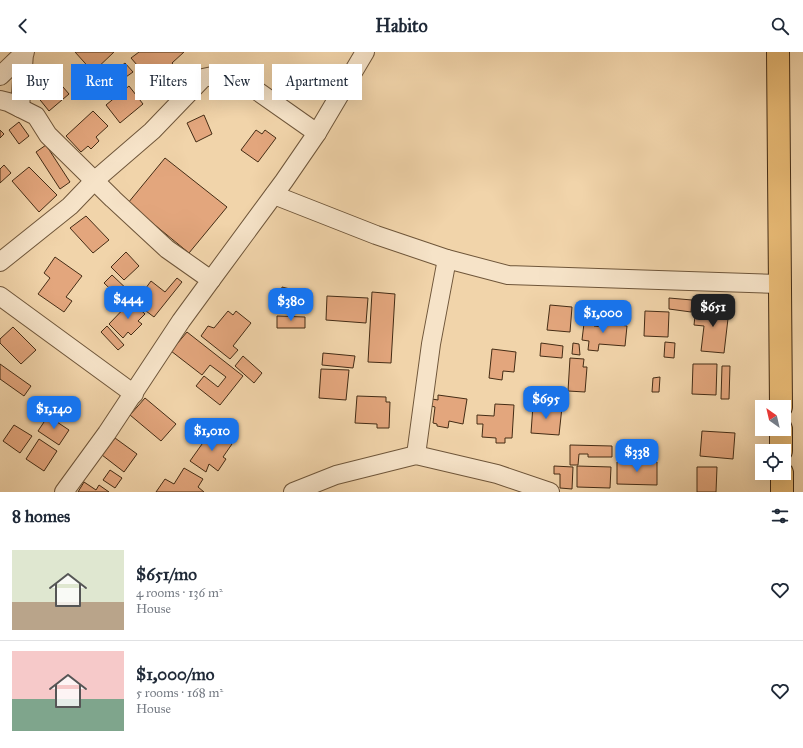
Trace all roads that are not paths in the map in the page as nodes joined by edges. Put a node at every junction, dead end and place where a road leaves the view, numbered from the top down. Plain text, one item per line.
1 (364, 52) edge
2 (778, 52) edge
3 (24, 53) edge
4 (0, 76) edge
5 (0, 100) edge
6 (20, 108) junction
7 (317, 132) junction
8 (94, 181) junction
9 (274, 195) junction
10 (447, 259) junction
11 (0, 262) edge
12 (211, 280) junction
13 (779, 284) junction
14 (0, 296) edge
15 (134, 394) junction
16 (781, 400) edge
17 (416, 455) junction
18 (782, 480) edge
19 (64, 492) edge
20 (293, 492) edge
21 (550, 492) edge
22 (782, 492) edge

1 - 7 street
2 - 13 main road
3 - 4 street
3 - 6 street
5 - 6 street
6 - 8 street
7 - 8 street
7 - 9 street
8 - 11 street
8 - 12 street
9 - 10 street
9 - 12 street
10 - 13 street
10 - 17 street
12 - 15 street
13 - 16 main road
14 - 15 street
15 - 19 street
17 - 20 street
17 - 21 street
18 - 22 main road

